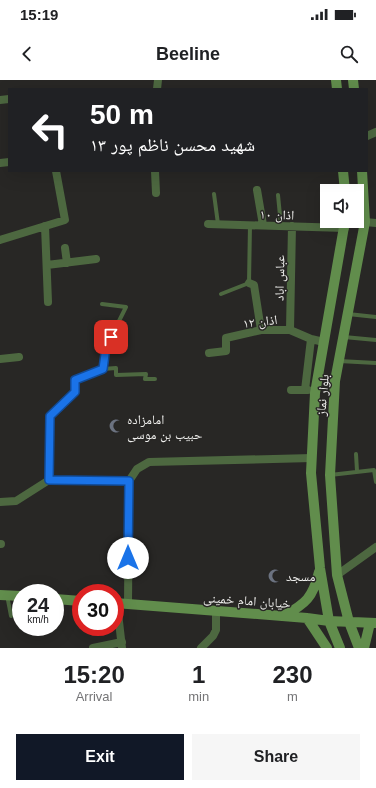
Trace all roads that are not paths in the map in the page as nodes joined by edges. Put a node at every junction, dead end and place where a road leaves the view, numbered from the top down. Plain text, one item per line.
1 (56, 172) edge
2 (155, 172) edge
3 (343, 172) edge
4 (362, 172) edge
5 (344, 184) edge
6 (257, 190) dead end
7 (156, 193) dead end
8 (214, 194) dead end
9 (278, 195) dead end
10 (365, 222) junction
11 (376, 223) edge
12 (208, 224) dead end
13 (218, 224) junction
14 (250, 225) junction
15 (263, 225) junction
16 (320, 225) edge
17 (45, 226) junction
18 (281, 226) junction
19 (292, 226) junction
20 (344, 228) edge
21 (0, 240) edge
22 (65, 248) dead end
23 (96, 259) dead end
24 (67, 263) junction
25 (47, 265) junction
26 (249, 283) junction
27 (221, 294) dead end
28 (48, 302) dead end
29 (102, 304) dead end
30 (348, 314) junction
31 (376, 317) edge
32 (261, 330) junction
33 (290, 330) junction
34 (343, 337) junction
35 (310, 339) junction
36 (376, 340) edge
37 (324, 342) junction
38 (209, 353) dead end
39 (19, 357) dead end
40 (0, 359) edge
41 (339, 361) junction
42 (376, 363) edge
43 (103, 369) junction
44 (155, 379) dead end
45 (291, 390) dead end
46 (310, 390) junction
47 (356, 454) dead end
48 (312, 458) junction
49 (357, 472) junction
50 (330, 475) junction
51 (49, 480) junction
52 (129, 481) junction
53 (376, 482) edge
54 (0, 502) edge
55 (376, 547) edge
56 (318, 549) junction
57 (336, 549) junction
58 (320, 568) junction
59 (337, 575) junction
60 (3, 595) edge
61 (124, 604) edge
62 (128, 604) junction
63 (216, 611) junction
64 (11, 616) dead end
65 (283, 616) junction
66 (307, 618) junction
67 (329, 621) junction
68 (349, 622) junction
69 (373, 623) edge
70 (122, 645) edge
71 (92, 648) edge
72 (201, 648) edge
73 (327, 648) edge
74 (340, 648) edge
75 (359, 648) edge
76 (364, 648) edge

1 - 17 street
2 - 7 street
3 - 5 main road
4 - 10 main road, بلوار نماز
6 - 15 street
8 - 13 lane
9 - 18 lane
10 - 11 street
10 - 30 main road, بلوار نماز
12 - 13 street, اذان ۱۰
13 - 14 street, اذان ۱۰
14 - 15 street, اذان ۱۰
14 - 26 lane
15 - 18 street, اذان ۱۰
16 - 19 street, اذان ۱۰
17 - 21 street
17 - 25 street
18 - 19 street, اذان ۱۰
19 - 33 street, عباس اباد
20 - 37 main road, بلوار نماز
22 - 24 street
23 - 24 street
24 - 25 street
25 - 28 street
26 - 27 lane
26 - 32 street
29 - 43 lane
30 - 31 lane
30 - 34 main road, بلوار نماز
32 - 33 street, اذان ۱۲
32 - 38 street, اذان ۱۲
33 - 35 street, اذان ۱۲
34 - 36 lane
34 - 41 main road, بلوار نماز
35 - 37 street, اذان ۱۲
35 - 46 street
37 - 46 main road, بلوار نماز
39 - 40 street
41 - 42 lane
41 - 50 main road, بلوار نماز
43 - 44 lane
43 - 51 lane
45 - 46 street
46 - 48 main road, بلوار نماز
47 - 49 lane
48 - 52 street
48 - 56 main road, بلوار نماز
49 - 50 lane
49 - 53 lane
50 - 57 main road, بلوار نماز
51 - 52 street
51 - 54 street
52 - 62 street
55 - 59 street
56 - 57 main road
56 - 58 main road, بلوار نماز
57 - 59 main road, بلوار نماز
58 - 65 main road
58 - 67 main road, بلوار نماز
59 - 68 main road, بلوار نماز
60 - 64 lane
61 - 62 main road, خیابان امام خمینی
62 - 63 main road, خیابان امام خمینی
63 - 65 main road, خیابان امام خمینی
63 - 72 street
65 - 66 main road, خیابان امام خمینی
66 - 67 main road, خیابان امام خمینی
66 - 73 main road
67 - 68 main road, خیابان امام خمینی
67 - 74 main road, بلوار نماز
68 - 69 main road, خیابان امام خمینی
68 - 75 main road, بلوار نماز
69 - 76 main road
70 - 71 street

